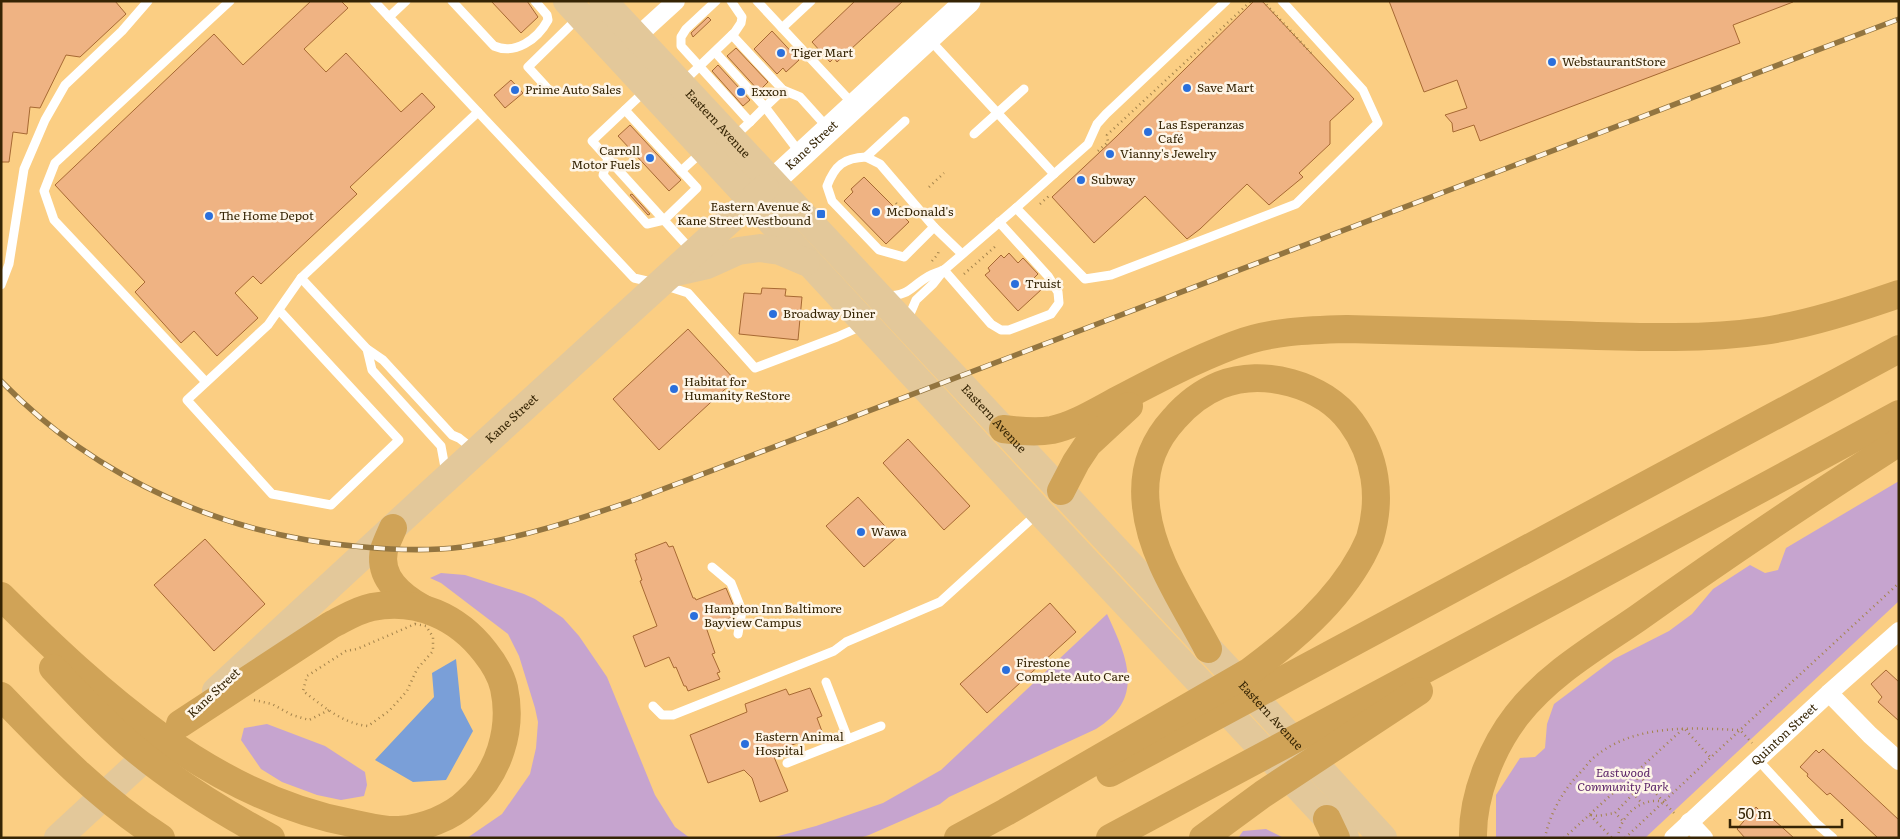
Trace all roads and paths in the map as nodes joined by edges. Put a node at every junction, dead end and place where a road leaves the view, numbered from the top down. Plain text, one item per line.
1 (148, 1) edge
2 (230, 1) edge
3 (374, 1) edge
4 (406, 1) edge
5 (452, 1) edge
6 (534, 1) edge
7 (603, 1) edge
8 (676, 1) edge
9 (716, 1) edge
10 (731, 1) edge
11 (757, 1) edge
12 (811, 1) edge
13 (968, 1) edge
14 (1226, 1) edge
15 (1250, 1) edge
16 (1263, 1) edge
17 (1282, 1) edge
18 (574, 8) edge
19 (390, 17) junction
20 (782, 28) junction
21 (733, 34) junction
22 (637, 37) junction
23 (928, 38) junction
24 (715, 52) junction
25 (617, 55) junction
26 (1314, 56) dead end
27 (690, 76) junction
28 (648, 88) junction
29 (1024, 89) dead end
30 (550, 90) dead end
31 (783, 90) junction
32 (854, 106) junction
33 (765, 107) junction
34 (625, 110) junction
35 (478, 112) junction
36 (997, 113) junction
37 (905, 121) dead end
38 (741, 130) junction
39 (829, 130) junction
40 (974, 134) dead end
41 (704, 150) junction
42 (1094, 154) dead end
43 (802, 155) junction
44 (866, 157) junction
45 (608, 159) junction
46 (682, 171) junction
47 (944, 173) dead end
48 (1054, 174) junction
49 (772, 182) junction
50 (929, 187) dead end
51 (1054, 192) dead end
52 (751, 201) junction
53 (896, 203) dead end
54 (1040, 204) dead end
55 (1016, 208) junction
56 (664, 220) junction
57 (912, 221) dead end
58 (999, 222) junction
59 (934, 227) junction
60 (997, 245) dead end
61 (694, 253) junction
62 (962, 254) junction
63 (809, 263) junction
64 (944, 270) junction
65 (963, 276) dead end
66 (301, 278) junction
67 (666, 278) junction
68 (1, 285) edge
69 (1899, 294) edge
70 (878, 295) junction
71 (278, 310) junction
72 (866, 325) junction
73 (911, 331) junction
74 (367, 349) junction
75 (1899, 349) edge
76 (1162, 377) junction
77 (206, 382) junction
78 (1899, 414) edge
79 (1003, 430) junction
80 (1899, 442) edge
81 (476, 451) junction
82 (447, 478) junction
83 (1061, 491) junction
84 (1040, 512) junction
85 (393, 528) junction
86 (712, 566) dead end
87 (1899, 584) edge
88 (1564, 595) junction
89 (1, 596) edge
90 (1, 608) edge
91 (423, 608) junction
92 (738, 634) dead end
93 (1898, 634) edge
94 (1208, 649) junction
95 (826, 682) dead end
96 (1829, 693) junction
97 (1, 696) edge
98 (250, 698) dead end
99 (653, 706) dead end
100 (329, 710) junction
101 (180, 724) junction
102 (881, 726) dead end
103 (1684, 728) junction
104 (1740, 730) junction
105 (848, 739) junction
106 (1756, 753) junction
107 (1711, 758) junction
108 (1899, 761) edge
109 (787, 763) dead end
110 (1636, 772) junction
111 (1633, 794) junction
112 (1641, 802) junction
113 (1664, 802) junction
114 (1674, 812) dead end
115 (1614, 813) junction
116 (1590, 815) junction
117 (1622, 820) junction
118 (1690, 822) junction
119 (150, 831) edge
120 (1336, 832) edge
121 (58, 838) edge
122 (271, 838) edge
123 (958, 838) edge
124 (984, 838) edge
125 (1110, 838) edge
126 (1204, 838) edge
127 (1383, 838) edge
128 (1473, 838) edge
129 (1545, 838) edge
130 (1564, 838) edge
131 (1612, 838) edge
132 (1618, 838) edge
133 (1626, 838) edge
134 (1673, 838) edge
135 (1704, 838) edge
136 (1833, 838) edge

1 - 68 lane
2 - 77 lane
3 - 19 lane
4 - 19 lane
5 - 6 lane
7 - 22 main road, Eastern Avenue
8 - 22 street
9 - 27 lane
10 - 21 lane
11 - 20 lane
12 - 20 lane
13 - 23 main road, Kane Street
14 - 48 lane
15 - 42 path
16 - 26 path
17 - 55 lane
18 - 25 main road
18 - 30 lane
19 - 35 lane
20 - 32 lane
21 - 24 lane
21 - 31 lane
22 - 25 street
22 - 27 main road, Eastern Avenue
23 - 32 main road, Kane Street
23 - 36 lane
24 - 27 lane
24 - 33 lane
25 - 28 main road
27 - 38 main road, Eastern Avenue
28 - 34 lane
28 - 41 main road
29 - 36 lane
31 - 33 lane
31 - 39 lane
32 - 39 main road, Kane Street
33 - 38 lane
33 - 43 lane
34 - 45 lane
34 - 46 lane
35 - 66 lane
35 - 67 lane
36 - 40 lane
36 - 48 lane
37 - 44 lane
38 - 49 main road, Eastern Avenue
39 - 43 main road, Kane Street
41 - 46 lane
41 - 52 main road
43 - 49 main road, Kane Street
44 - 59 lane
44 - 59 lane
45 - 56 lane
45 - 56 lane
46 - 56 lane
47 - 50 path
48 - 55 lane
49 - 52 main road, Kane Street
49 - 70 main road, Eastern Avenue
51 - 54 path
52 - 61 main road, Kane Street
52 - 63 main road
53 - 57 path
55 - 58 lane
56 - 61 lane
58 - 62 lane
58 - 64 lane
59 - 62 lane
60 - 65 path
61 - 67 main road, Kane Street
62 - 64 lane
63 - 67 main road
63 - 72 main road
64 - 70 lane
64 - 73 lane
66 - 71 lane
66 - 74 lane
67 - 72 lane
67 - 81 main road, Kane Street
69 - 76 highway
70 - 73 main road, Eastern Avenue
71 - 77 lane
71 - 77 lane
72 - 84 main road
73 - 79 main road, Eastern Avenue
74 - 81 lane
74 - 82 lane
75 - 124 highway
76 - 79 highway
76 - 83 highway
78 - 88 highway
79 - 83 main road, Eastern Avenue
80 - 128 highway
81 - 82 main road, Kane Street
82 - 85 main road, Kane Street
83 - 84 main road
83 - 94 main road, Eastern Avenue
84 - 99 lane
84 - 120 main road
85 - 91 highway
85 - 101 main road, Kane Street
86 - 92 lane
87 - 104 path
88 - 125 highway
88 - 126 highway
89 - 91 highway
90 - 122 highway
91 - 101 highway
93 - 96 street, Quinton Street
94 - 123 highway
94 - 127 main road, Eastern Avenue
95 - 105 lane
96 - 106 street, Quinton Street
96 - 108 street
97 - 119 highway
98 - 100 path
100 - 100 path
101 - 121 main road, Kane Street
102 - 105 lane
103 - 104 path
103 - 107 path
103 - 110 path
103 - 129 path
104 - 106 path
104 - 107 path
105 - 109 lane
106 - 118 street, Quinton Street
106 - 136 lane
107 - 113 path
110 - 111 path
110 - 113 path
110 - 116 path
111 - 112 path
111 - 115 path
112 - 113 path
112 - 117 path
113 - 114 path
113 - 133 path
115 - 116 path
115 - 117 path
116 - 130 path
116 - 131 path
117 - 132 path
118 - 134 street, Quinton Street
118 - 135 street

